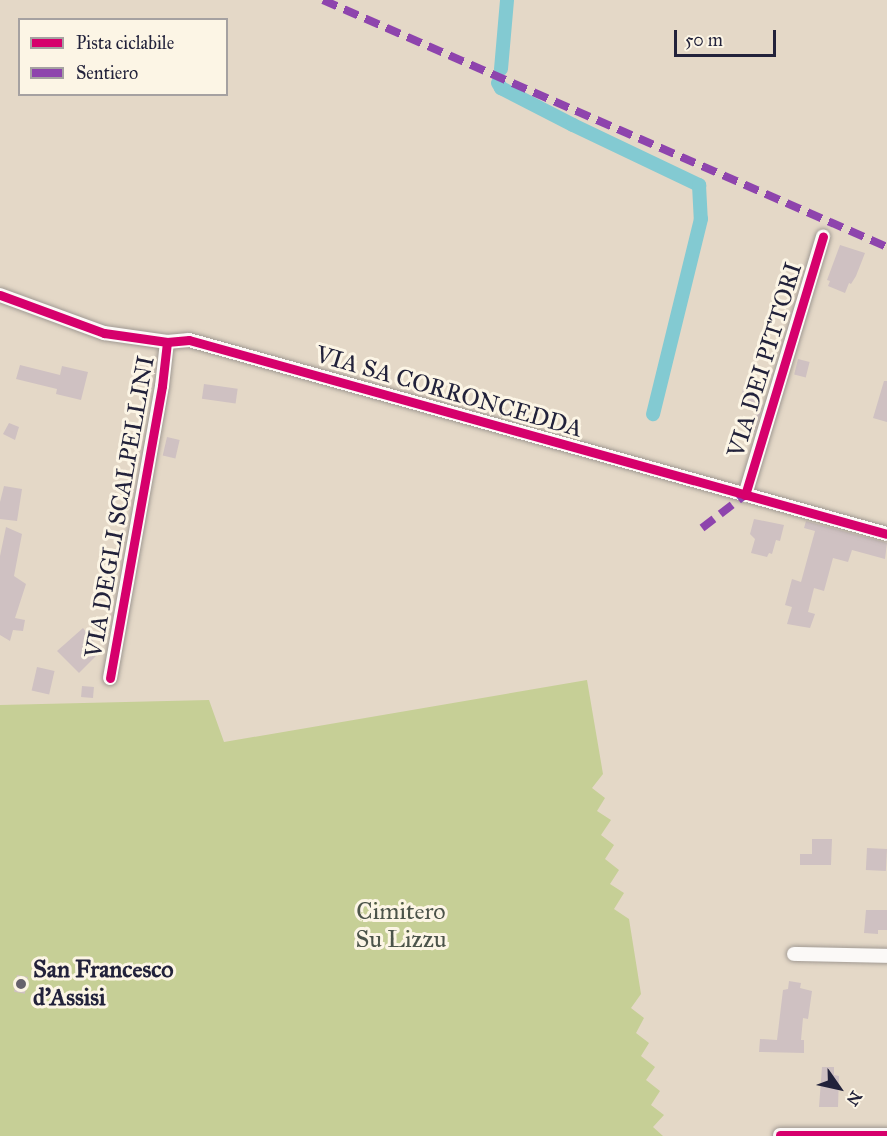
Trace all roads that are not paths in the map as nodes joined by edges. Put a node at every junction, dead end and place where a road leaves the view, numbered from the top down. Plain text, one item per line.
1 (823, 237) dead end
2 (0, 295) edge
3 (167, 342) junction
4 (745, 495) junction
5 (887, 534) edge
6 (110, 678) dead end
7 (794, 954) dead end
8 (887, 956) edge
9 (780, 1135) edge
10 (887, 1135) edge

1 - 4 street, VIA DEI PITTORI
2 - 3 street, VIA SA CORRONCEDDA
3 - 4 street, VIA SA CORRONCEDDA
3 - 6 street, VIA DEGLI SCALPELLINI
4 - 5 street, VIA SA CORRONCEDDA
7 - 8 street
9 - 10 street

